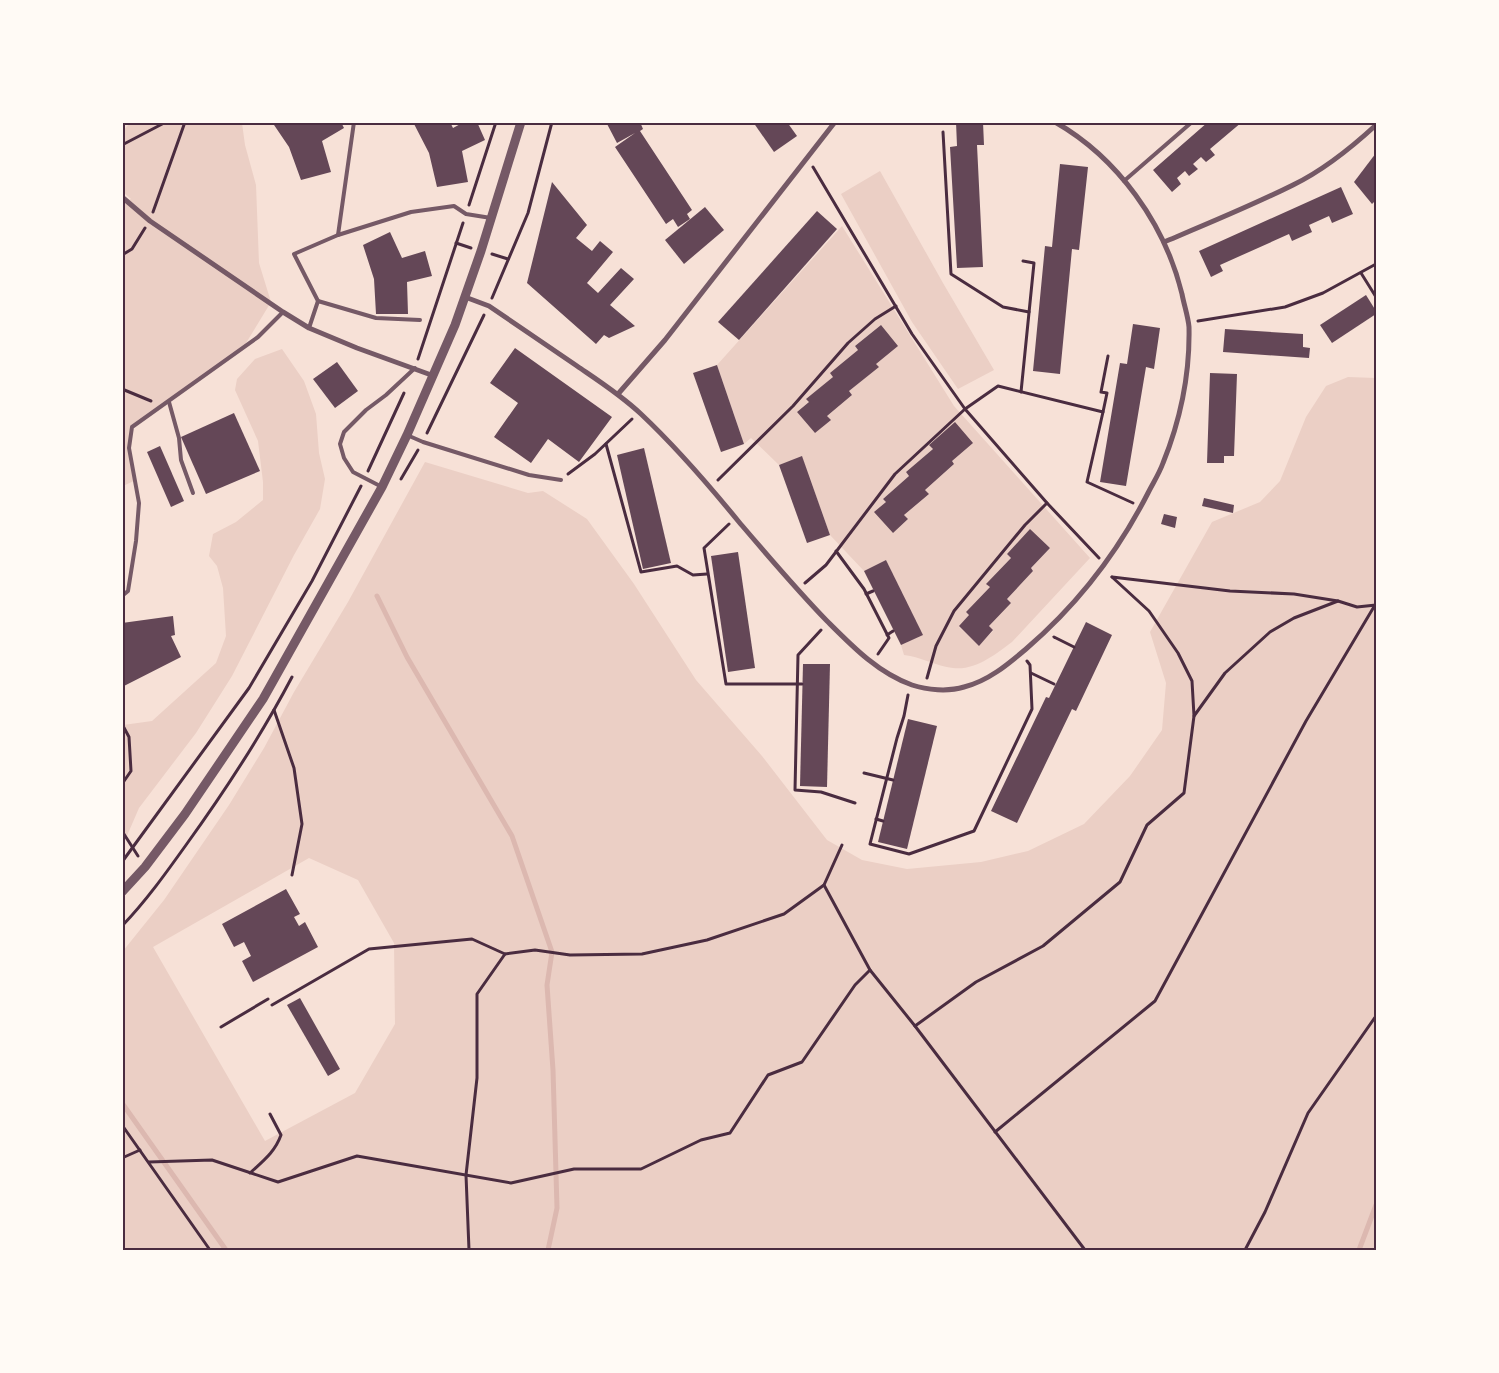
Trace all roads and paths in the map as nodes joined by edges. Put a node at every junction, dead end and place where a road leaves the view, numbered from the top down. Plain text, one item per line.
1 (166, 122) edge
2 (185, 122) edge
3 (354, 122) edge
4 (496, 122) edge
5 (521, 122) edge
6 (835, 122) edge
7 (1192, 122) edge
8 (1059, 124) edge
9 (1376, 125) edge
10 (943, 132) dead end
11 (122, 145) edge
12 (808, 157) junction
13 (1124, 181) junction
14 (122, 197) edge
15 (466, 214) junction
16 (491, 218) junction
17 (150, 221) junction
18 (338, 235) junction
19 (1164, 242) junction
20 (122, 255) edge
21 (1023, 260) dead end
22 (1376, 264) edge
23 (1361, 273) junction
24 (465, 296) junction
25 (1376, 297) edge
26 (318, 301) junction
27 (896, 306) junction
28 (283, 312) junction
29 (1029, 312) junction
30 (420, 320) dead end
31 (1189, 323) junction
32 (309, 328) junction
33 (1108, 356) dead end
34 (415, 368) junction
35 (434, 376) junction
36 (122, 389) edge
37 (1021, 392) junction
38 (618, 394) junction
39 (169, 402) junction
40 (164, 406) junction
41 (965, 409) junction
42 (639, 412) junction
43 (1103, 412) junction
44 (408, 435) junction
45 (606, 444) junction
46 (365, 478) junction
47 (560, 480) joint
48 (382, 487) junction
49 (710, 487) junction
50 (193, 493) dead end
51 (1047, 503) junction
52 (1141, 506) junction
53 (736, 517) junction
54 (836, 551) junction
55 (1104, 564) junction
56 (707, 574) junction
57 (797, 590) junction
58 (873, 591) dead end
59 (866, 594) junction
60 (122, 596) edge
61 (1338, 601) junction
62 (1376, 605) edge
63 (828, 622) junction
64 (1047, 630) junction
65 (893, 631) dead end
66 (887, 635) junction
67 (1074, 647) dead end
68 (1021, 653) junction
69 (872, 663) junction
70 (1031, 673) junction
71 (800, 684) junction
72 (910, 684) junction
73 (1054, 684) dead end
74 (924, 688) junction
75 (274, 710) dead end
76 (1030, 713) junction
77 (1194, 716) junction
78 (1036, 717) dead end
79 (122, 724) edge
80 (896, 738) junction
81 (903, 739) dead end
82 (1013, 750) junction
83 (1019, 753) dead end
84 (796, 767) junction
85 (801, 767) dead end
86 (864, 773) dead end
87 (886, 778) junction
88 (893, 780) dead end
89 (122, 784) edge
90 (994, 789) junction
91 (1000, 792) dead end
92 (854, 803) dead end
93 (876, 820) junction
94 (883, 821) dead end
95 (122, 832) edge
96 (842, 845) dead end
97 (133, 849) junction
98 (122, 862) edge
99 (145, 867) junction
100 (292, 875) dead end
101 (160, 880) dead end
102 (824, 884) junction
103 (122, 892) edge
104 (122, 926) edge
105 (504, 954) junction
106 (870, 970) junction
107 (268, 999) dead end
108 (272, 1005) dead end
109 (1376, 1016) edge
110 (915, 1026) junction
111 (222, 1027) dead end
112 (270, 1114) dead end
113 (122, 1125) edge
114 (995, 1132) junction
115 (140, 1150) junction
116 (122, 1158) edge
117 (148, 1162) junction
118 (250, 1173) junction
119 (466, 1174) junction
120 (210, 1250) edge
121 (469, 1250) edge
122 (1085, 1250) edge
123 (1245, 1250) edge

1 - 11 path
2 - 17 path
3 - 18 lane
4 - 15 path
5 - 16 street
6 - 12 street
7 - 13 lane
8 - 13 street
9 - 19 street
10 - 29 path
12 - 27 path
12 - 38 street
13 - 19 street
14 - 17 street
15 - 16 lane
15 - 18 lane
15 - 34 path
16 - 24 street
17 - 20 path
17 - 28 street
18 - 26 lane
19 - 31 street
21 - 29 path
22 - 23 path
23 - 25 path
23 - 31 path
24 - 35 street
24 - 38 street
26 - 30 lane
26 - 32 lane
27 - 41 path
27 - 49 path
28 - 32 street
28 - 39 lane
29 - 37 path
31 - 52 street
32 - 34 street
33 - 43 path
34 - 35 street
34 - 46 path
34 - 46 lane
35 - 44 street
36 - 40 path
37 - 41 path
37 - 43 path
38 - 42 street
39 - 40 lane
39 - 50 lane
40 - 60 lane
41 - 51 path
41 - 54 path
42 - 45 path
42 - 49 street
43 - 52 path
44 - 47 lane
44 - 48 street
45 - 47 path
45 - 56 path
46 - 48 lane
46 - 97 path
48 - 99 street
49 - 53 street
51 - 55 path
51 - 74 path
52 - 55 street
53 - 56 path
53 - 57 street
54 - 57 path
54 - 59 path
55 - 64 street
56 - 71 path
57 - 63 street
58 - 59 path
59 - 66 path
61 - 62 path
61 - 77 path
61 - 77 path
62 - 114 path
63 - 69 street
63 - 71 path
64 - 67 path
64 - 68 street
65 - 66 path
66 - 69 path
68 - 70 path
68 - 74 street
69 - 72 street
70 - 73 path
70 - 76 path
71 - 84 path
72 - 74 street
72 - 80 path
75 - 100 path
76 - 78 path
76 - 82 path
77 - 110 path
79 - 89 path
80 - 81 path
80 - 87 path
82 - 83 path
82 - 90 path
84 - 85 path
84 - 92 path
86 - 87 path
87 - 88 path
87 - 93 path
90 - 91 path
90 - 93 path
93 - 94 path
95 - 97 path
96 - 102 path
97 - 98 path
97 - 99 path
99 - 103 street
101 - 104 path
102 - 105 path
102 - 106 path
105 - 108 path
105 - 119 path
106 - 110 path
106 - 119 path
107 - 111 path
109 - 123 path
110 - 114 path
112 - 118 path
113 - 115 path
114 - 122 path
115 - 116 path
115 - 117 path
117 - 118 path
117 - 120 path
118 - 119 path
119 - 121 path

